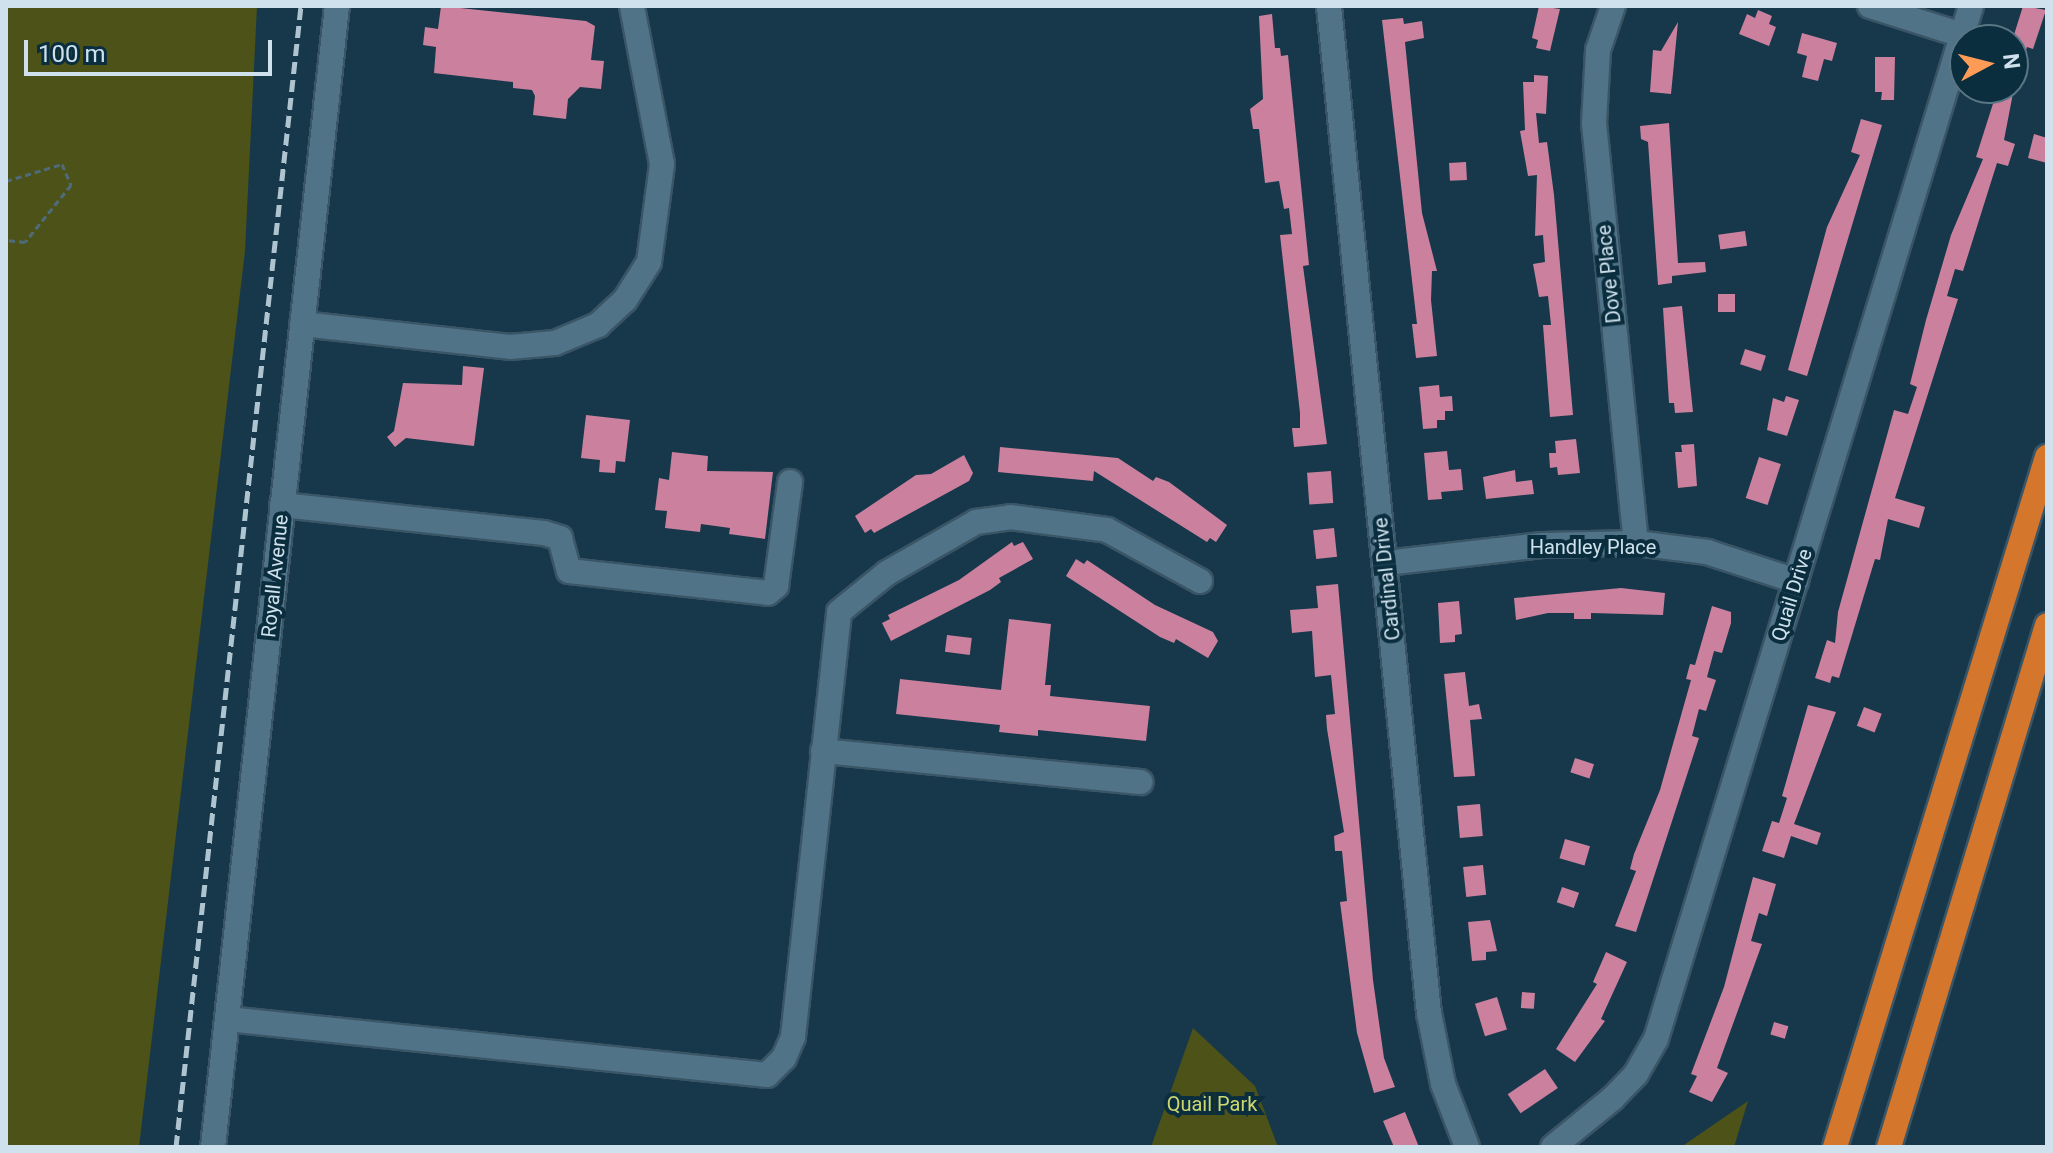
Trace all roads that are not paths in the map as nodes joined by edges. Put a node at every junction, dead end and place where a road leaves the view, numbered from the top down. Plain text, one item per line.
1 (337, 6) edge
2 (632, 6) edge
3 (1329, 6) edge
4 (1613, 6) edge
5 (1870, 6) edge
6 (1949, 31) edge
7 (1949, 78) edge
8 (302, 324) junction
9 (2047, 457) edge
10 (790, 482) dead end
11 (282, 505) junction
12 (1636, 543) junction
13 (1386, 563) junction
14 (1200, 581) dead end
15 (1796, 581) junction
16 (2047, 625) edge
17 (823, 751) junction
18 (1140, 782) dead end
19 (227, 1019) junction
20 (213, 1147) edge
21 (1467, 1147) edge
22 (1553, 1147) edge
23 (1835, 1147) edge
24 (1889, 1147) edge

1 - 8 street, Royall Avenue
2 - 8 street
3 - 13 street, Cardinal Drive
4 - 12 street, Dove Place
5 - 6 street
7 - 15 street, Quail Drive
8 - 11 street, Royall Avenue
9 - 23 highway
10 - 11 street
11 - 19 street, Royall Avenue
12 - 13 street, Handley Place
12 - 15 street, Handley Place
13 - 21 street, Cardinal Drive
14 - 17 street
15 - 22 street, Quail Drive
16 - 24 highway
17 - 18 street
17 - 19 street
19 - 20 street, Royall Avenue

